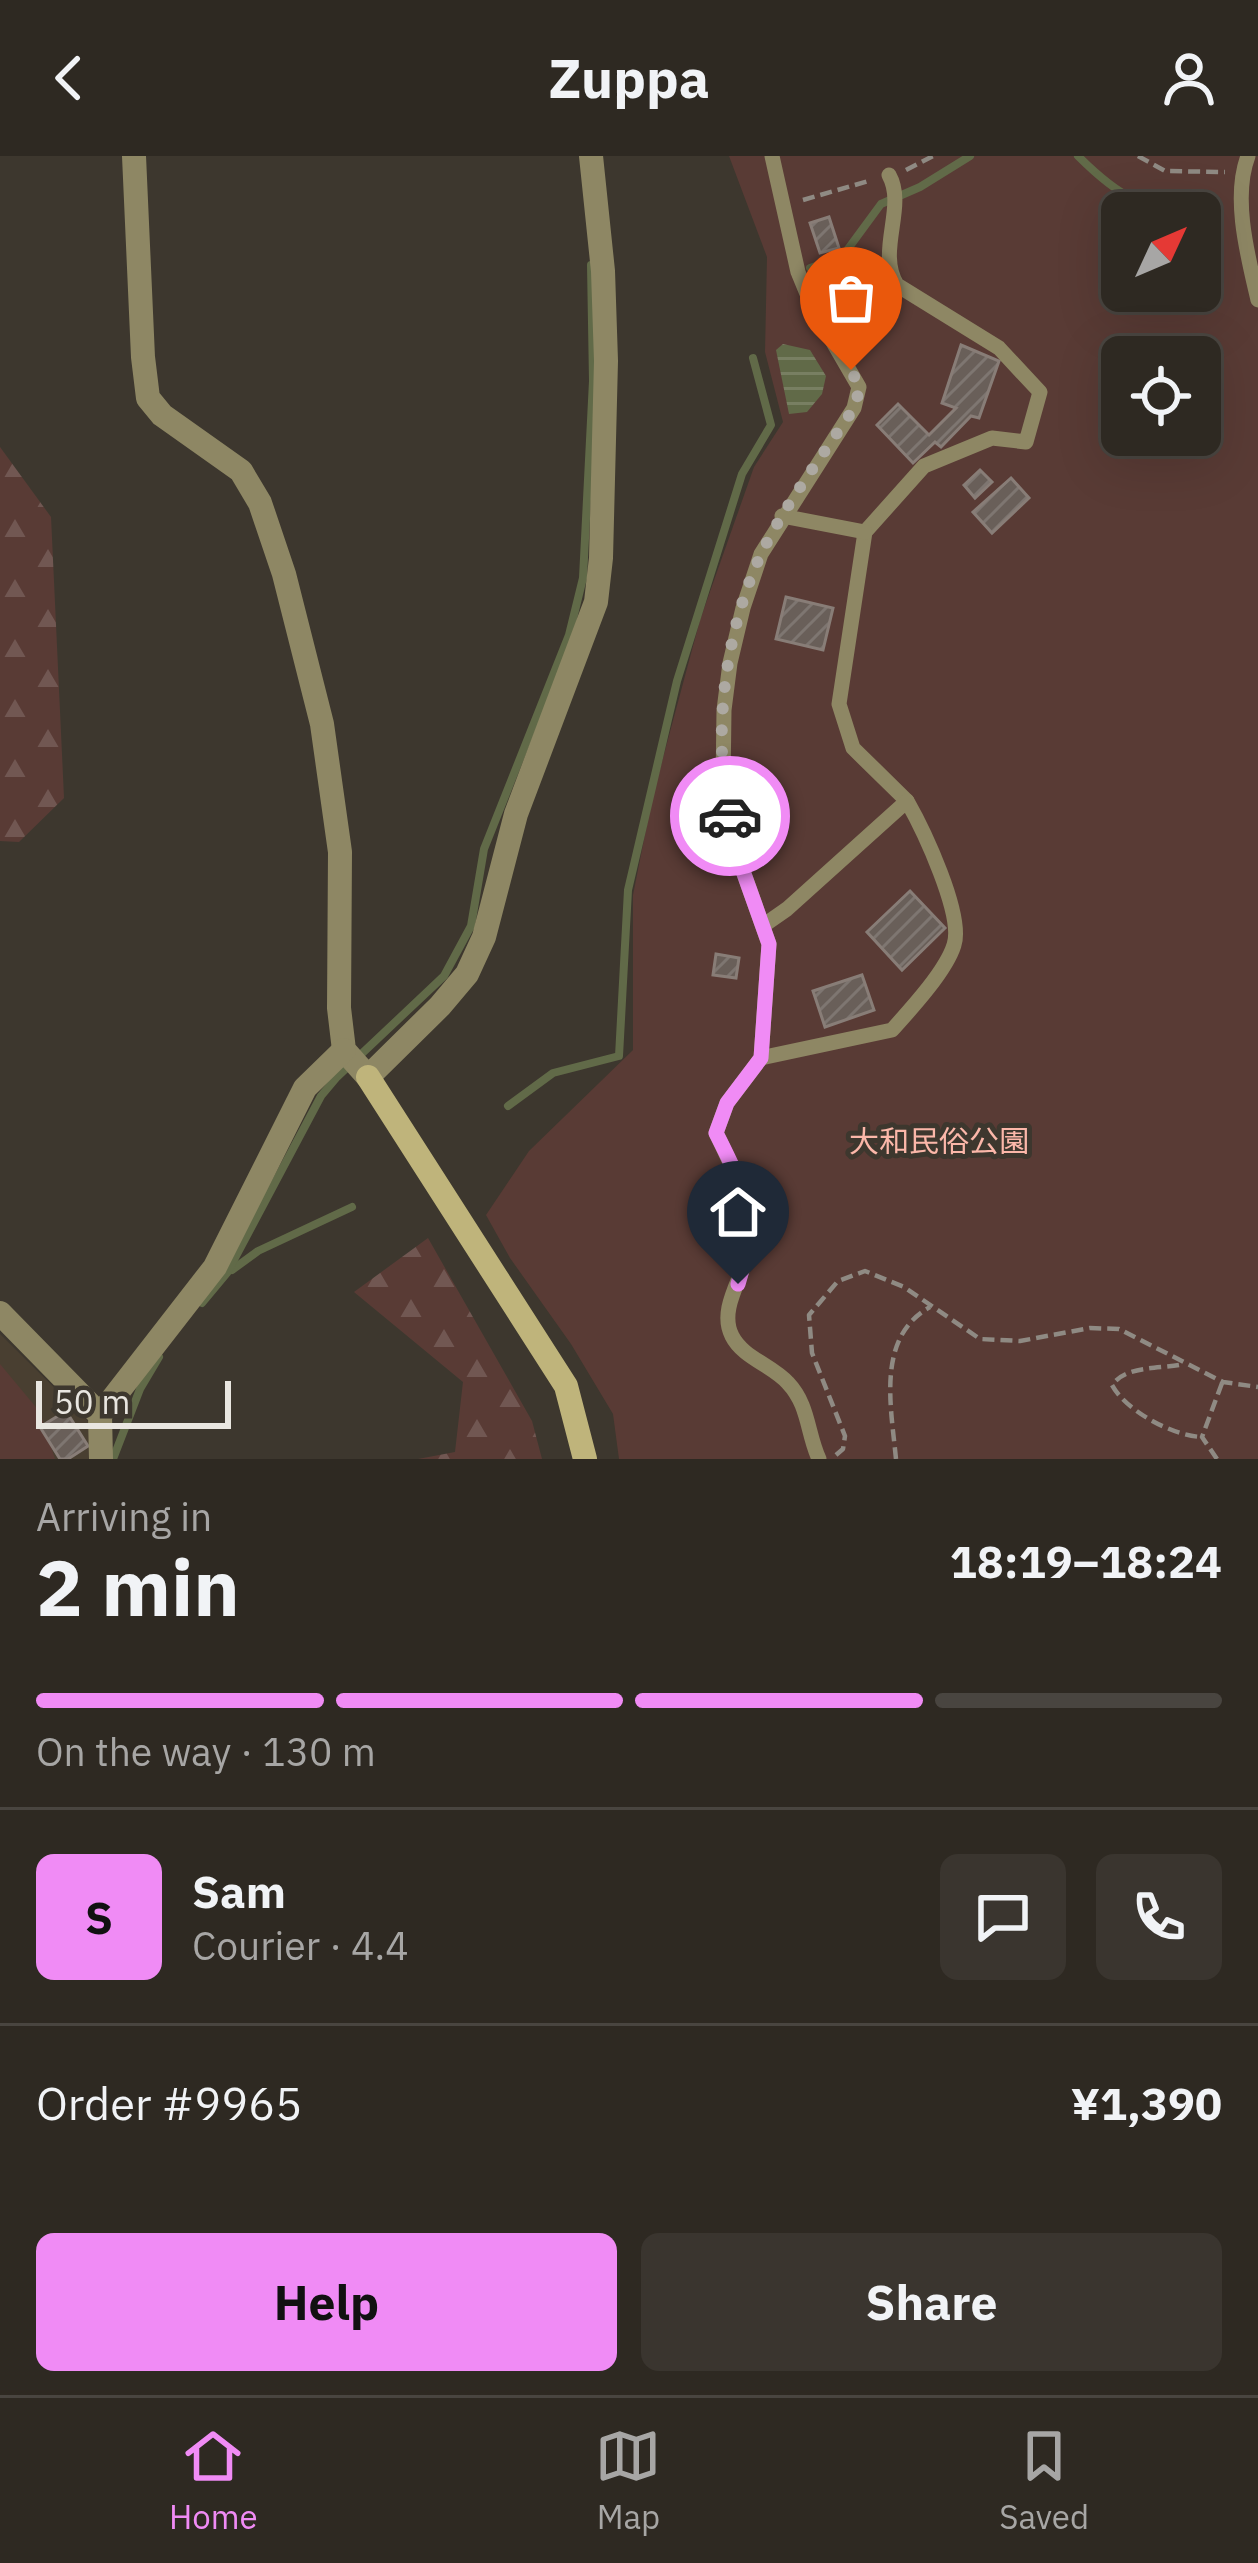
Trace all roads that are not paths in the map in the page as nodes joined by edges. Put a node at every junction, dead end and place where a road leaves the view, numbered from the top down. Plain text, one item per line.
1 (134, 156) edge
2 (591, 156) edge
3 (772, 156) edge
4 (1245, 164) edge
5 (892, 190) road end
6 (1258, 300) edge
7 (782, 516) junction
8 (865, 532) junction
9 (907, 801) junction
10 (764, 925) junction
11 (344, 1050) junction
12 (761, 1058) junction
13 (368, 1077) junction
14 (0, 1313) edge
15 (100, 1415) junction
16 (101, 1459) edge
17 (585, 1459) edge
18 (819, 1459) edge

1 - 11 street
2 - 13 street
3 - 7 lane
4 - 6 lane
5 - 8 lane
7 - 8 lane
7 - 10 lane
8 - 9 lane
9 - 10 lane
9 - 12 lane
10 - 12 lane
11 - 13 street
11 - 15 street
12 - 18 lane
13 - 17 street
14 - 15 street
15 - 16 street

